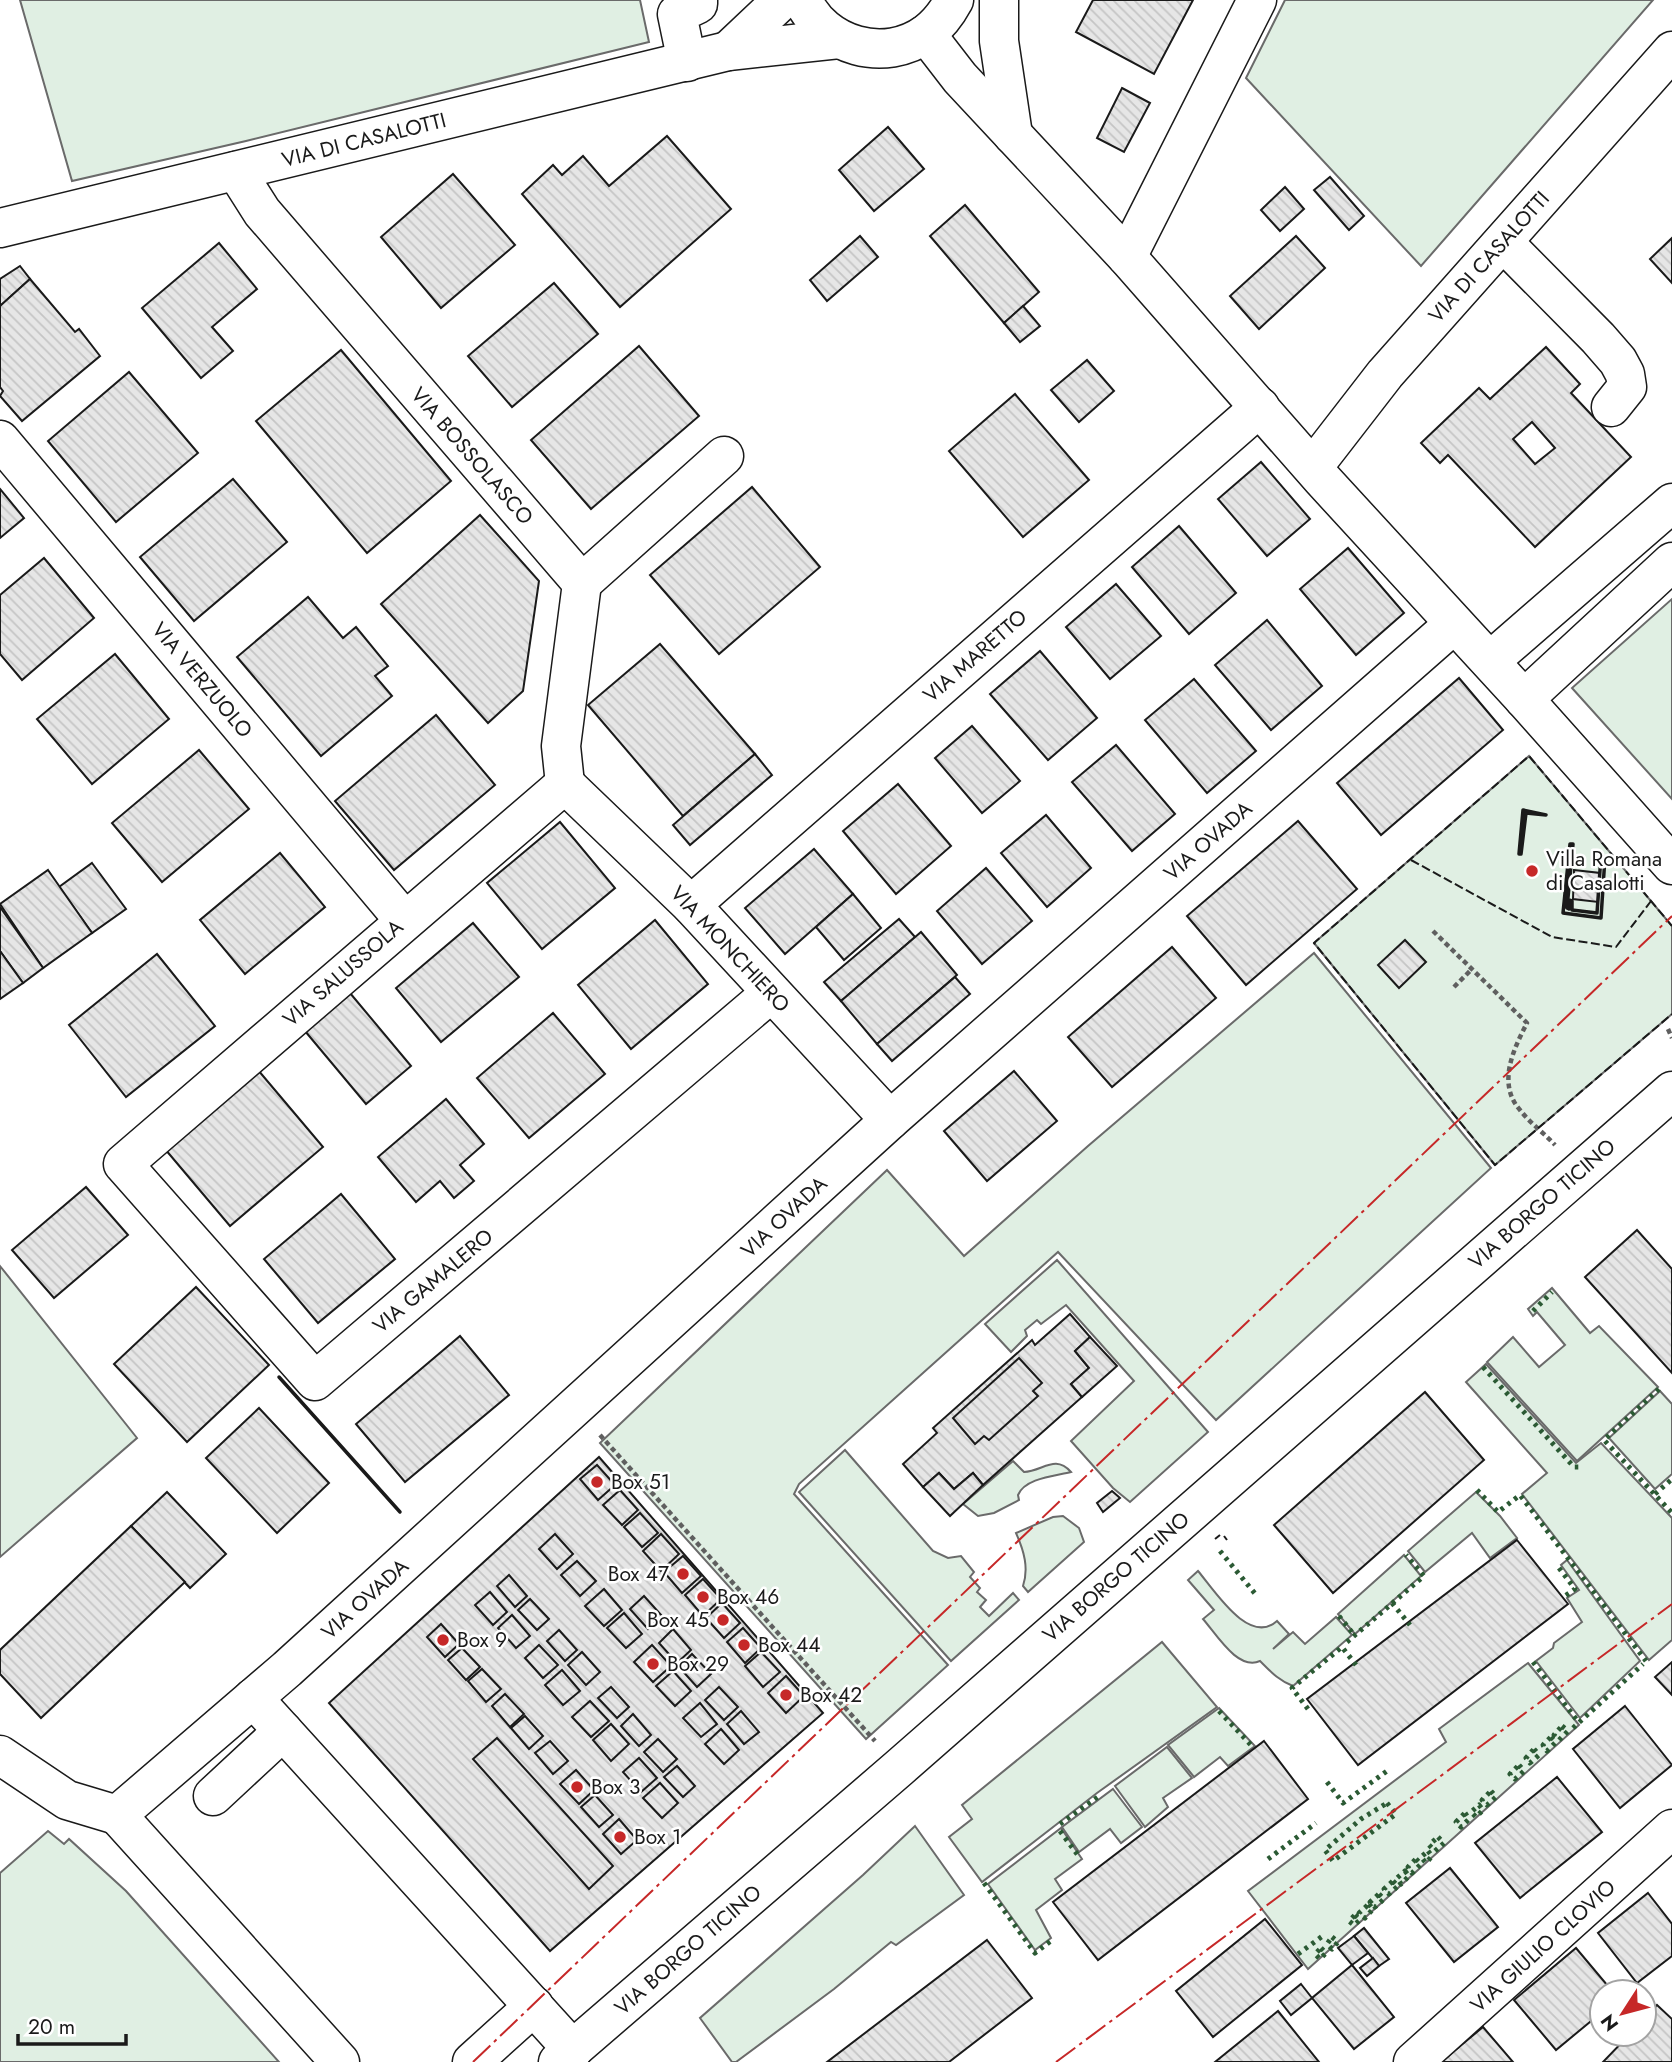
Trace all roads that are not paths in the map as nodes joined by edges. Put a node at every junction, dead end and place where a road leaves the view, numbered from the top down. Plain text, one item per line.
1 (698, 0) edge
2 (782, 0) edge
3 (803, 0) edge
4 (954, 0) edge
5 (999, 0) edge
6 (1257, 0) edge
7 (926, 34) junction
8 (839, 39) junction
9 (727, 51) junction
10 (1672, 51) edge
11 (687, 62) junction
12 (1013, 135) junction
13 (236, 171) junction
14 (0, 228) edge
15 (1503, 242) junction
16 (1127, 257) junction
17 (1260, 407) junction
18 (1611, 407) dead end
19 (0, 440) edge
20 (724, 456) dead end
21 (1313, 467) junction
22 (1672, 503) edge
23 (1672, 562) edge
24 (582, 583) junction
25 (1454, 624) junction
26 (1490, 661) junction
27 (1524, 699) junction
28 (565, 784) junction
29 (1672, 865) edge
30 (691, 905) junction
31 (404, 920) junction
32 (771, 993) junction
33 (1672, 1091) edge
34 (890, 1120) junction
35 (123, 1164) joint
36 (253, 1698) junction
37 (283, 1731) junction
38 (0, 1755) edge
39 (213, 1796) dead end
40 (117, 1815) junction
41 (1672, 1829) edge
42 (534, 2006) junction
43 (566, 2056) edge
44 (340, 2062) edge
45 (472, 2062) edge
46 (1413, 2062) edge

1 - 11 street
2 - 9 street, VIA DI CASALOTTI
3 - 8 street
4 - 7 street
5 - 12 street
6 - 16 street
7 - 8 street
7 - 12 street
8 - 9 street, VIA DI CASALOTTI
9 - 11 street, VIA DI CASALOTTI
10 - 15 street, VIA DI CASALOTTI
11 - 13 street, VIA DI CASALOTTI
12 - 16 street
13 - 14 street, VIA DI CASALOTTI
13 - 24 street, VIA BOSSOLASCO
15 - 18 street
15 - 21 street, VIA DI CASALOTTI
16 - 17 street
17 - 21 street
17 - 30 street, VIA MARETTO
19 - 31 street, VIA VERZUOLO
20 - 24 street
21 - 25 street
22 - 26 street
23 - 27 street
24 - 28 street
25 - 26 street
25 - 34 street, VIA OVADA
26 - 27 street
27 - 29 street
28 - 30 street, VIA MONCHIERO
28 - 31 street, VIA SALUSSOLA
30 - 32 street, VIA MONCHIERO
31 - 35 street, VIA SALUSSOLA
32 - 34 street, VIA MONCHIERO
32 - 35 street, VIA GAMALERO
33 - 43 street, VIA BORGO TICINO
34 - 36 street, VIA OVADA
36 - 37 street
36 - 40 street, VIA OVADA
37 - 39 street
37 - 42 street
38 - 40 street
40 - 44 street
41 - 46 street, VIA GIULIO CLOVIO
42 - 43 street
42 - 45 street

